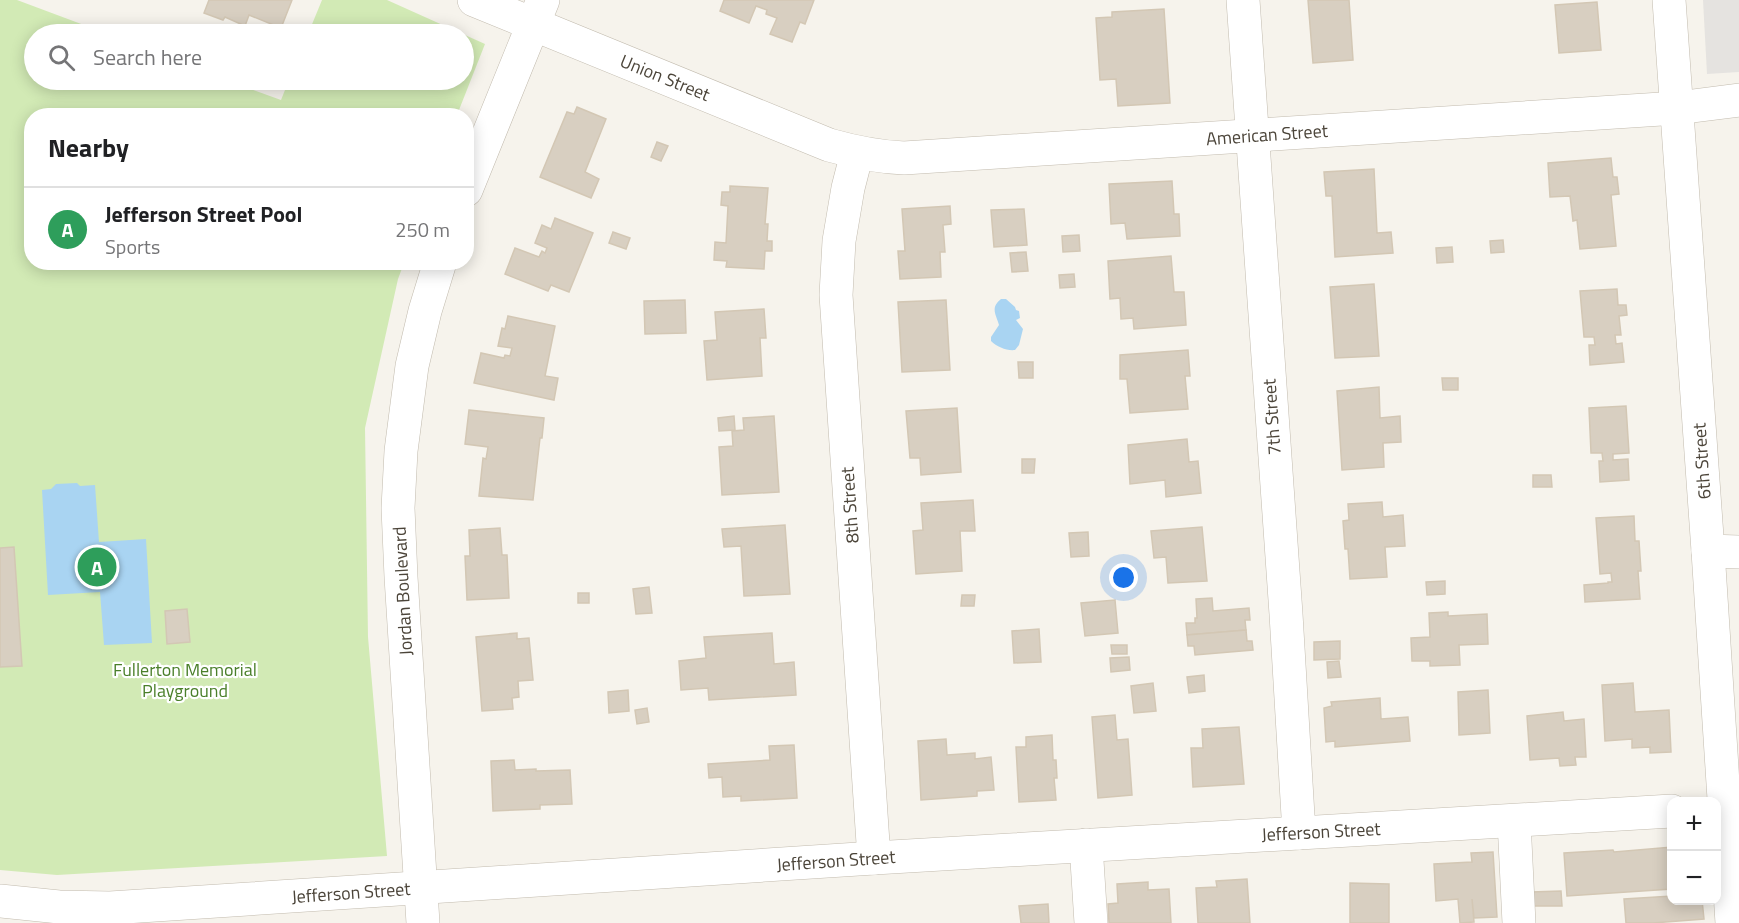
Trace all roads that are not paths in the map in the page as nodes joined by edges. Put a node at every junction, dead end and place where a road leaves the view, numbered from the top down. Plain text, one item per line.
1 (474, 0) edge
2 (1243, 0) edge
3 (1669, 0) edge
4 (538, 12) edge
5 (1739, 100) edge
6 (1677, 108) junction
7 (1252, 136) junction
8 (857, 153) junction
9 (474, 170) edge
10 (437, 270) edge
11 (1724, 552) edge
12 (1727, 807) edge
13 (1667, 811) edge
14 (1514, 821) junction
15 (1299, 833) junction
16 (1086, 845) junction
17 (874, 858) junction
18 (421, 889) junction
19 (0, 901) edge
20 (423, 923) edge
21 (1091, 923) edge
22 (1519, 923) edge
23 (1732, 923) edge

1 - 4 street, Union Street
2 - 7 street, 7th Street
3 - 6 street, 6th Street
4 - 8 street, Union Street
4 - 9 street
5 - 6 street, American Street
6 - 7 street, American Street
6 - 11 street, 6th Street
7 - 8 street, American Street
7 - 15 street, 7th Street
8 - 17 street, 8th Street
10 - 18 street, Jordan Boulevard
11 - 12 street, 6th Street
12 - 23 street, 6th Street
13 - 14 street, Jefferson Street
14 - 15 street, Jefferson Street
14 - 22 street
15 - 16 street, Jefferson Street
16 - 17 street, Jefferson Street
16 - 21 street
17 - 18 street, Jefferson Street
18 - 19 street, Jefferson Street
18 - 20 street, Jordan Boulevard

